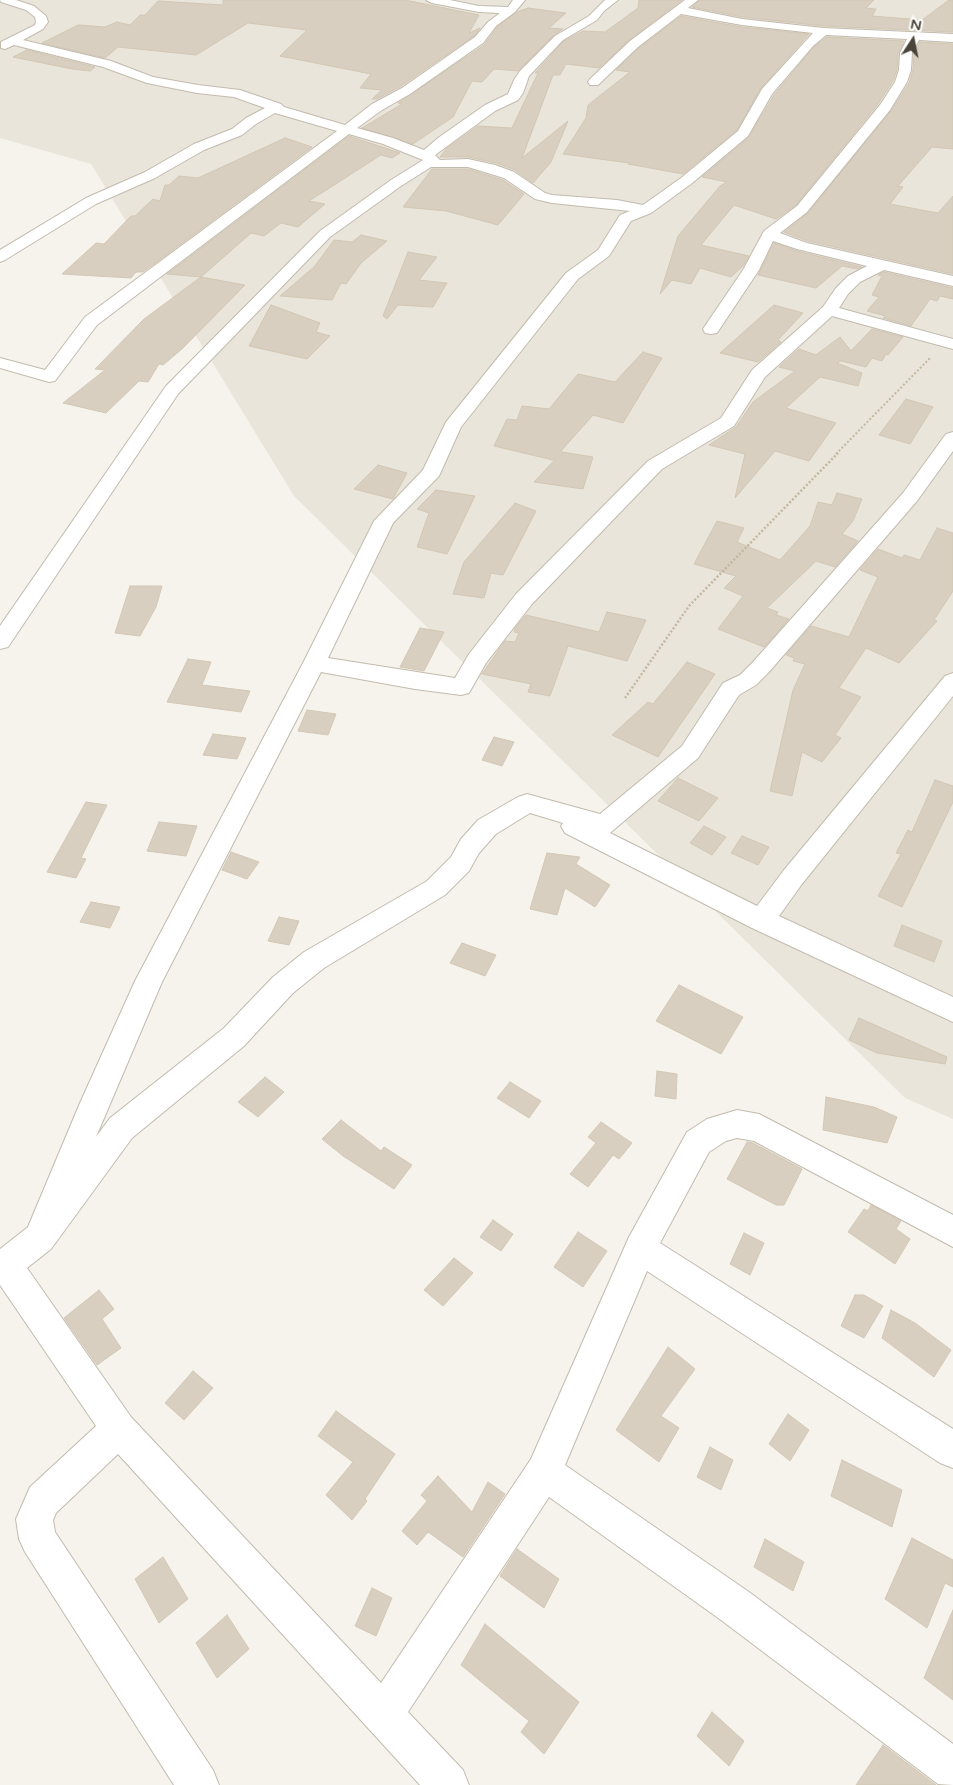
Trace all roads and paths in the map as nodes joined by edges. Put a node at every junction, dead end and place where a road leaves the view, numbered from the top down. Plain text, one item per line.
1 (5, 0) edge
2 (432, 0) edge
3 (612, 0) edge
4 (692, 0) edge
5 (23, 2) edge
6 (515, 5) edge
7 (679, 10) junction
8 (0, 11) edge
9 (823, 31) junction
10 (914, 37) junction
11 (953, 38) edge
12 (12, 41) junction
13 (0, 48) edge
14 (594, 82) dead end
15 (276, 107) junction
16 (347, 130) junction
17 (430, 158) junction
18 (646, 210) junction
19 (769, 234) junction
20 (0, 257) edge
21 (882, 265) junction
22 (953, 281) edge
23 (829, 310) junction
24 (711, 329) dead end
25 (949, 343) edge
26 (0, 363) edge
27 (953, 438) edge
28 (0, 642) edge
29 (314, 663) junction
30 (953, 681) edge
31 (625, 698) dead end
32 (527, 802) junction
33 (761, 920) junction
34 (953, 1010) edge
35 (953, 1232) edge
36 (40, 1238) junction
37 (640, 1248) junction
38 (3, 1267) edge
39 (119, 1429) junction
40 (953, 1450) edge
41 (544, 1472) junction
42 (384, 1714) junction
43 (953, 1768) edge
44 (198, 1785) edge
45 (448, 1785) edge

1 - 5 street
2 - 6 street
3 - 17 street
4 - 7 street
5 - 8 street
5 - 12 street
6 - 16 street
7 - 9 street
7 - 14 street
9 - 10 street
9 - 18 street
10 - 11 street
10 - 19 street
12 - 13 street
12 - 15 street
15 - 16 street
15 - 20 street
16 - 17 street
16 - 26 street
17 - 18 street
17 - 28 street
18 - 29 street
19 - 21 street
19 - 24 street
21 - 22 street
21 - 23 street
23 - 25 street
23 - 29 street
25 - 31 path
27 - 32 street
29 - 36 street
30 - 33 street
32 - 33 street
32 - 36 street
33 - 34 street
35 - 37 street
36 - 38 street
37 - 40 street
37 - 41 street
38 - 39 street
39 - 42 street
39 - 44 street
41 - 42 street
41 - 43 street
42 - 45 street

